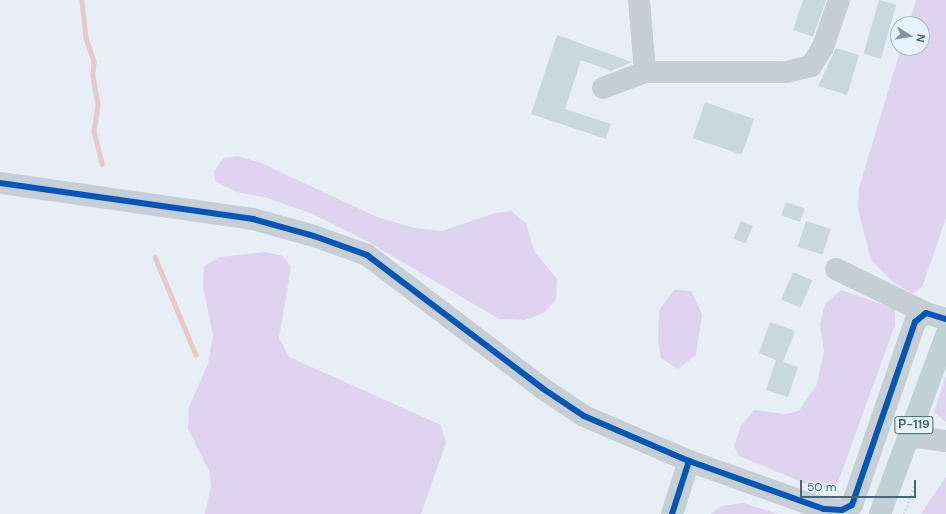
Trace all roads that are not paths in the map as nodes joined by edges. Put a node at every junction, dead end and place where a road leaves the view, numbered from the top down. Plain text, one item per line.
1 (638, 0) edge
2 (839, 0) edge
3 (645, 72) junction
4 (603, 88) dead end
5 (0, 183) edge
6 (836, 269) dead end
7 (936, 316) edge
8 (946, 336) edge
9 (910, 436) junction
10 (946, 441) edge
11 (689, 461) junction
12 (672, 514) edge
13 (880, 514) edge

1 - 3 street
2 - 3 street
3 - 4 street
5 - 11 street
6 - 7 street
7 - 11 street
8 - 9 highway, Р-119
9 - 10 street
9 - 13 highway, Р-119
11 - 12 street

